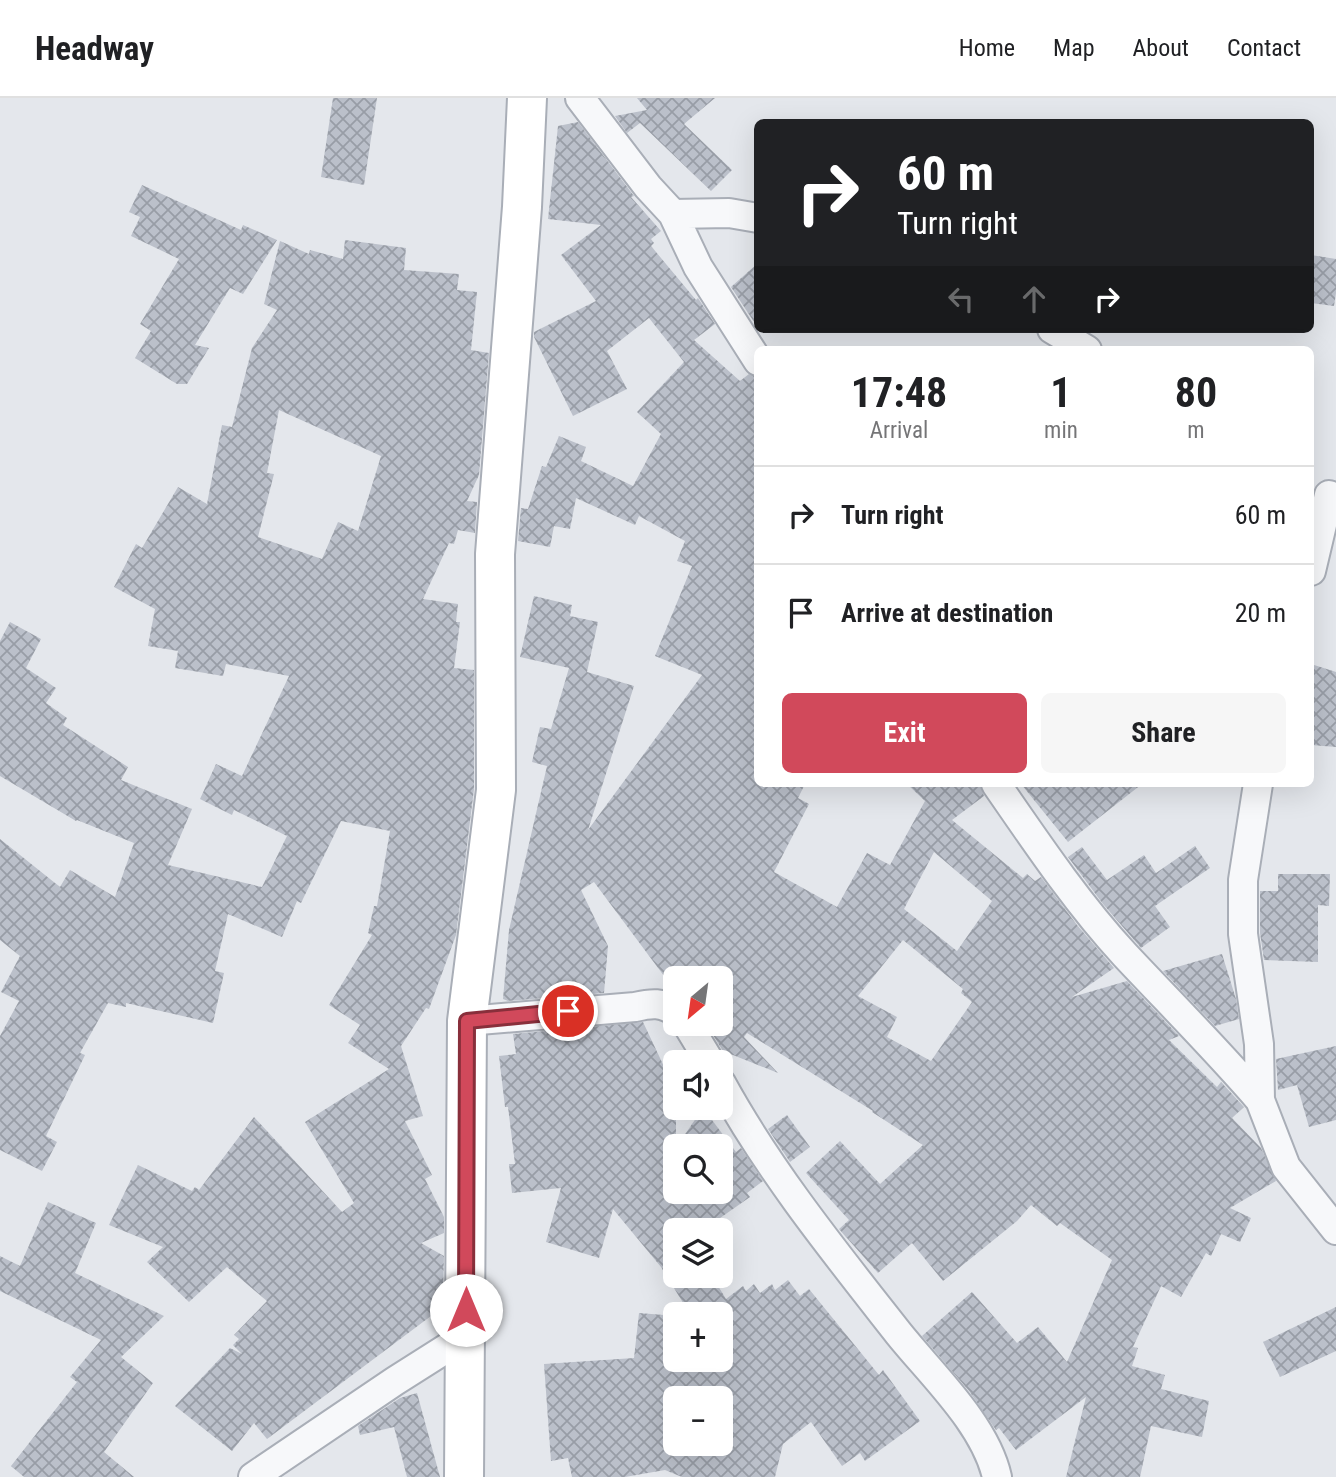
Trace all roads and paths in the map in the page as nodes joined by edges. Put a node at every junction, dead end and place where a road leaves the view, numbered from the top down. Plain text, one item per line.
1 (527, 98) edge
2 (580, 98) edge
3 (673, 214) junction
4 (754, 217) edge
5 (1059, 333) edge
6 (1080, 346) edge
7 (754, 355) edge
8 (1325, 492) edge
9 (1314, 554) edge
10 (998, 787) edge
11 (1258, 787) edge
12 (663, 1005) edge
13 (467, 1021) junction
14 (1260, 1100) junction
15 (733, 1103) edge
16 (1336, 1230) edge
17 (466, 1336) junction
18 (253, 1477) edge
19 (464, 1477) edge
20 (997, 1477) edge

1 - 13 main road
2 - 3 street
3 - 4 street
3 - 7 street
5 - 6 street
8 - 9 street
10 - 14 street
11 - 14 street
12 - 13 street
13 - 17 main road
14 - 16 street
15 - 20 street
17 - 18 street
17 - 19 main road

